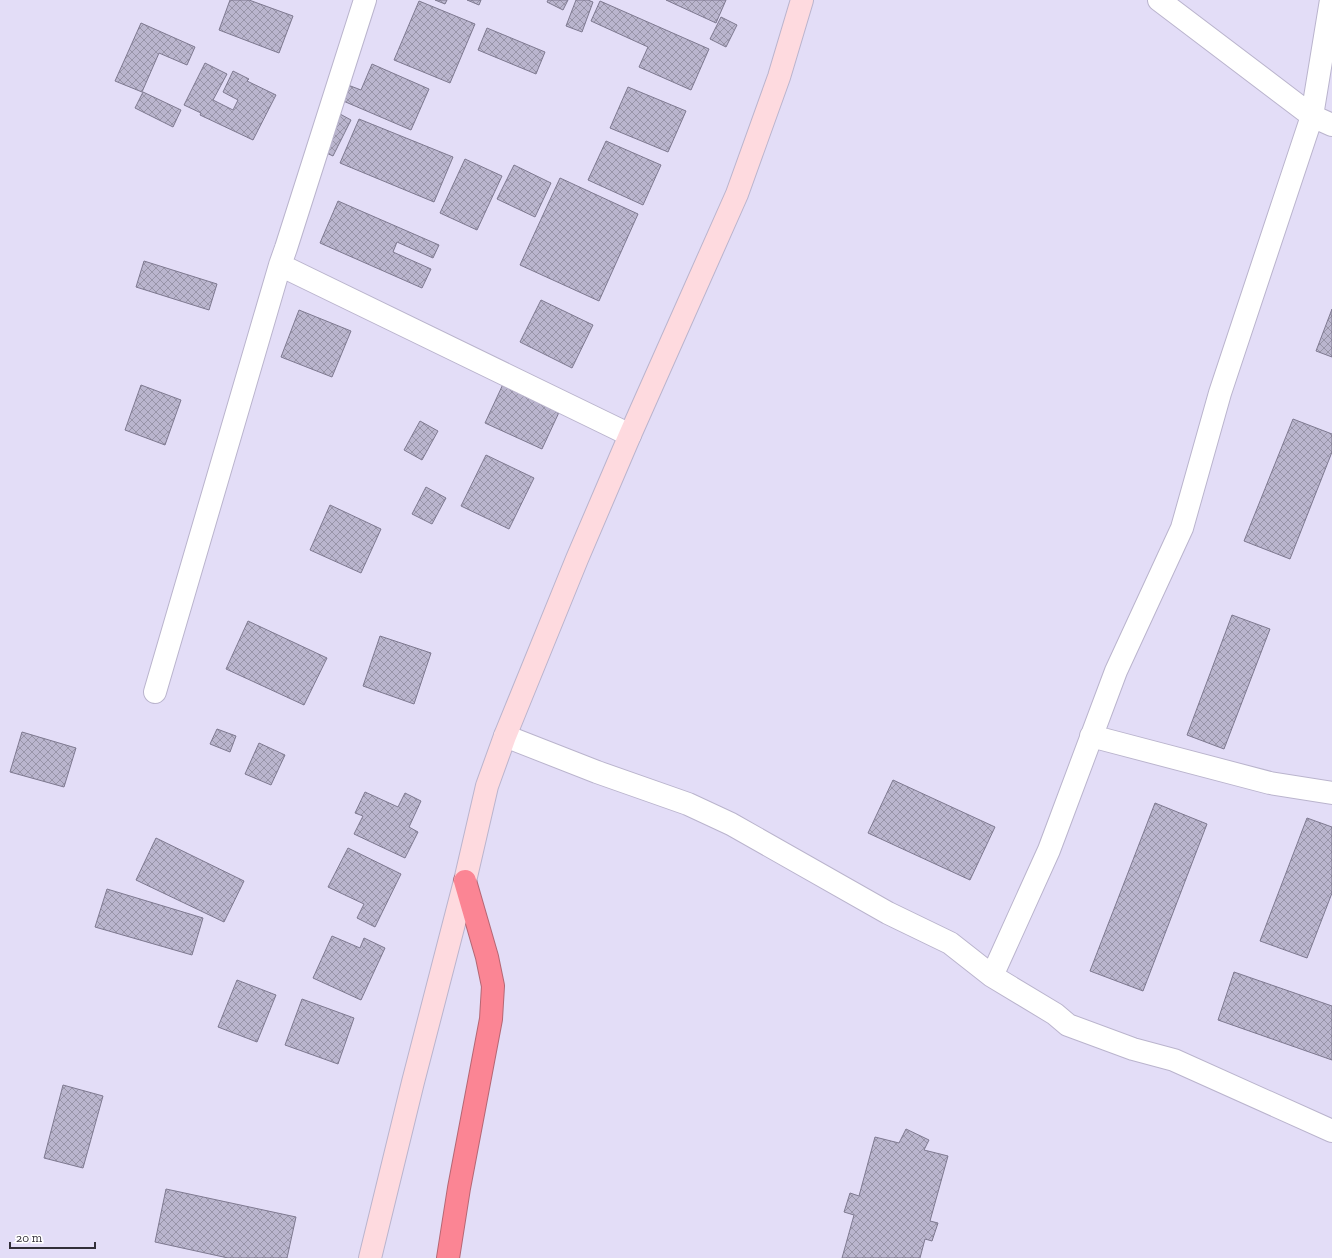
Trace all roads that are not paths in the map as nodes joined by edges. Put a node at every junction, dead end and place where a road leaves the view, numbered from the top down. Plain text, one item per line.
1 (365, 0) edge
2 (802, 0) edge
3 (1159, 0) edge
4 (1331, 0) edge
5 (1312, 116) junction
6 (1332, 125) edge
7 (280, 264) junction
8 (630, 435) junction
9 (155, 692) dead end
10 (505, 736) junction
11 (1091, 736) junction
12 (1332, 793) edge
13 (465, 881) junction
14 (992, 976) junction
15 (1332, 1131) edge
16 (370, 1258) edge
17 (448, 1258) edge

1 - 7 street
2 - 8 main road
3 - 5 street
4 - 5 street
5 - 6 street
5 - 11 street
7 - 8 street
7 - 9 street
8 - 10 main road
10 - 13 main road
10 - 14 street
11 - 12 street
11 - 14 street
13 - 16 main road
13 - 17 highway
14 - 15 street

